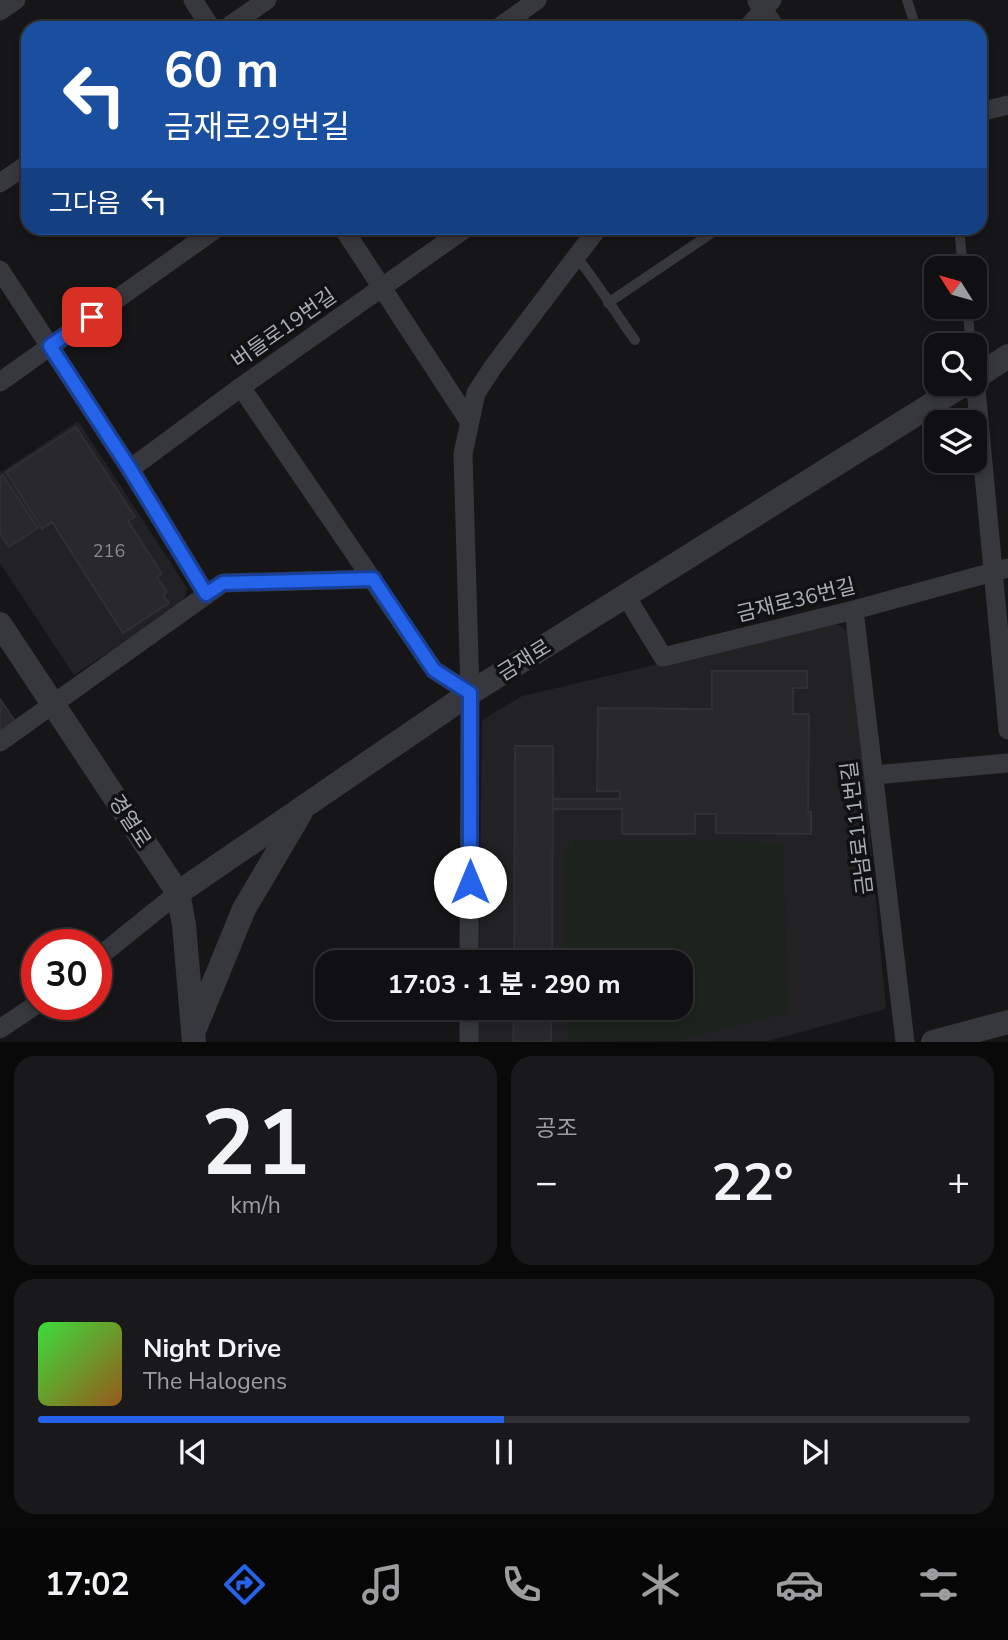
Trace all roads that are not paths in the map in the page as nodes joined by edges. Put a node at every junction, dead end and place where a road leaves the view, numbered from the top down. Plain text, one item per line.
1 (16, 0) edge
2 (193, 0) edge
3 (267, 0) edge
4 (537, 0) edge
5 (907, 0) edge
6 (764, 3) edge
7 (0, 11) edge
8 (206, 21) edge
9 (236, 21) edge
10 (508, 21) edge
11 (752, 21) edge
12 (773, 21) edge
13 (914, 21) edge
14 (1008, 104) edge
15 (987, 110) edge
16 (21, 169) edge
17 (0, 183) edge
18 (207, 235) edge
19 (347, 235) edge
20 (456, 235) edge
21 (593, 235) edge
22 (709, 235) edge
23 (959, 235) edge
24 (962, 256) edge
25 (577, 258) junction
26 (0, 270) edge
27 (382, 287) junction
28 (608, 303) junction
29 (635, 340) dead end
30 (50, 346) junction
31 (1008, 356) edge
32 (987, 370) edge
33 (0, 382) edge
34 (241, 387) junction
35 (945, 396) edge
36 (977, 396) edge
37 (469, 421) junction
38 (130, 469) junction
39 (1001, 570) edge
40 (373, 579) junction
41 (206, 594) junction
42 (626, 596) junction
43 (854, 610) junction
44 (0, 624) edge
45 (470, 693) junction
46 (52, 703) junction
47 (1008, 730) edge
48 (0, 742) edge
49 (1008, 763) edge
50 (874, 775) junction
51 (306, 806) junction
52 (178, 893) junction
53 (112, 946) edge
54 (469, 950) edge
55 (21, 1015) edge
56 (469, 1020) edge
57 (1008, 1022) edge
58 (0, 1029) edge
59 (194, 1037) edge
60 (469, 1041) edge
61 (905, 1041) edge
62 (933, 1041) edge

1 - 7 street
2 - 8 street
3 - 9 street
4 - 10 street
5 - 13 lane
6 - 11 street
6 - 12 street
14 - 15 street
16 - 17 street
18 - 30 street
19 - 27 street
20 - 27 street, 버들로19번길
21 - 25 street
22 - 28 lane
23 - 24 lane
25 - 28 lane
25 - 37 street
26 - 30 street
27 - 34 street, 버들로19번길
27 - 37 street
28 - 29 lane
30 - 33 street
30 - 38 street
31 - 32 street
34 - 38 street, 버들로19번길
34 - 40 street
35 - 42 street, 금재로
36 - 39 street
37 - 45 street
38 - 41 street
39 - 43 street, 금재로36번길
39 - 47 street
40 - 41 street
40 - 45 street
41 - 46 street
42 - 43 street, 금재로36번길
42 - 45 street, 금재로
43 - 50 street, 금남로111번길
44 - 46 street, 경열로
45 - 51 street, 금재로
45 - 54 street
46 - 48 street
46 - 52 street, 경열로
49 - 50 street
50 - 61 street, 금남로111번길
51 - 52 street, 금재로
51 - 59 street
52 - 53 street, 금재로
52 - 59 street, 경열로
55 - 58 street
56 - 60 street
57 - 62 street

